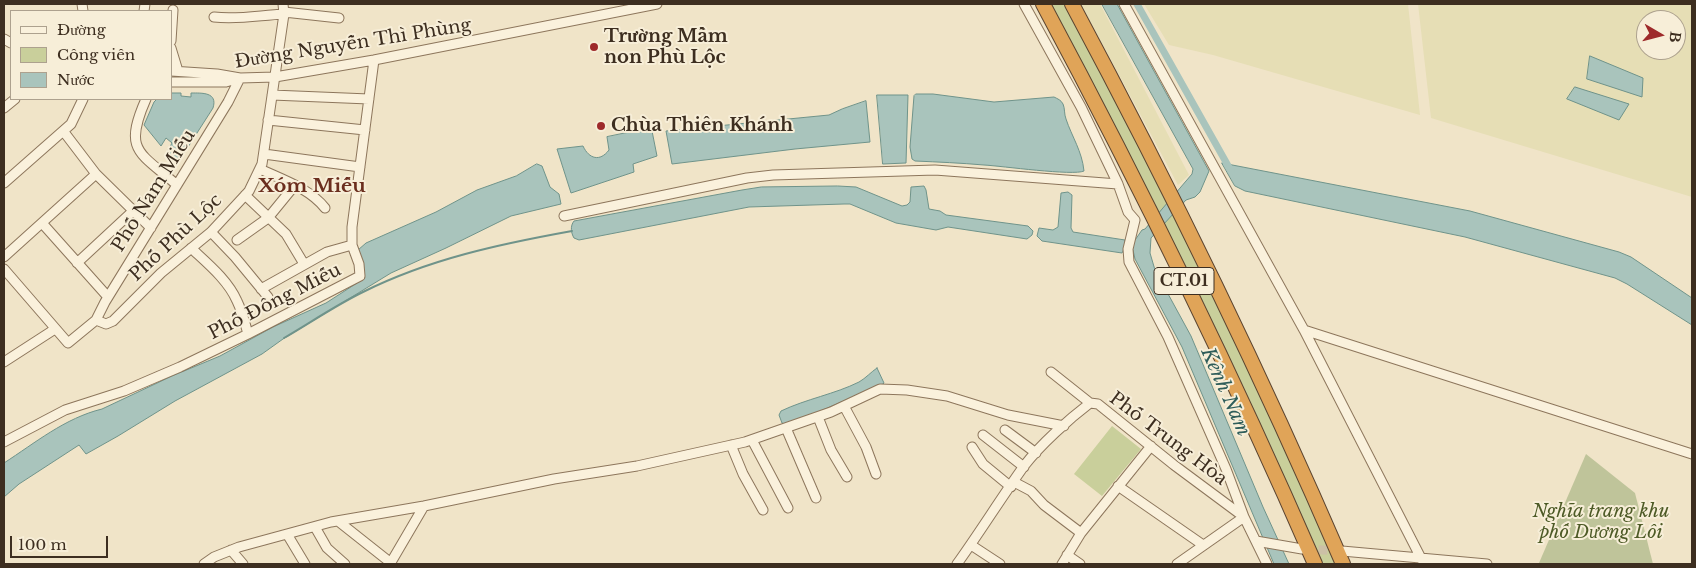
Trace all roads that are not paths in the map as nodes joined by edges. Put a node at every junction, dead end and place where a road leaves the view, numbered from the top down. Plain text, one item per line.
1 (657, 4) edge
2 (1024, 4) edge
3 (1043, 4) edge
4 (1072, 4) edge
5 (1124, 4) edge
6 (173, 10) dead end
7 (284, 10) edge
8 (214, 17) dead end
9 (339, 18) dead end
10 (172, 26) edge
11 (172, 56) edge
12 (374, 60) junction
13 (174, 71) edge
14 (274, 77) junction
15 (240, 78) junction
16 (172, 82) edge
17 (272, 95) junction
18 (369, 99) junction
19 (83, 100) edge
20 (146, 100) edge
21 (268, 120) junction
22 (365, 130) junction
23 (64, 132) junction
24 (264, 154) junction
25 (360, 167) junction
26 (260, 169) junction
27 (96, 174) junction
28 (4, 183) edge
29 (1118, 184) junction
30 (177, 185) junction
31 (295, 185) junction
32 (245, 195) junction
33 (325, 208) dead end
34 (133, 212) junction
35 (564, 216) dead end
36 (268, 218) junction
37 (42, 223) junction
38 (150, 228) junction
39 (211, 232) junction
40 (238, 240) dead end
41 (352, 245) junction
42 (191, 248) junction
43 (4, 257) edge
44 (77, 262) junction
45 (304, 264) junction
46 (4, 269) edge
47 (261, 289) junction
48 (108, 297) junction
49 (268, 297) dead end
50 (96, 320) junction
51 (55, 329) junction
52 (1304, 330) junction
53 (248, 334) junction
54 (4, 362) edge
55 (1051, 372) dead end
56 (1090, 403) junction
57 (844, 406) junction
58 (818, 417) junction
59 (1064, 426) junction
60 (786, 428) junction
61 (1005, 430) dead end
62 (983, 435) dead end
63 (752, 440) junction
64 (4, 442) edge
65 (731, 445) junction
66 (1151, 446) junction
67 (972, 447) dead end
68 (1036, 453) junction
69 (1692, 454) edge
70 (1024, 467) junction
71 (876, 474) dead end
72 (847, 477) dead end
73 (1012, 485) junction
74 (1118, 486) junction
75 (816, 498) dead end
76 (424, 506) junction
77 (788, 508) dead end
78 (763, 510) dead end
79 (1244, 517) junction
80 (338, 521) junction
81 (315, 527) junction
82 (1081, 532) junction
83 (288, 534) junction
84 (1256, 541) junction
85 (971, 545) junction
86 (1203, 545) junction
87 (1298, 549) tunnel mouth
88 (231, 550) junction
89 (1067, 555) junction
90 (1343, 558) edge
91 (1266, 561) edge
92 (1422, 562) edge
93 (391, 563) edge
94 (204, 564) edge
95 (243, 564) edge
96 (305, 564) edge
97 (346, 564) edge
98 (960, 564) edge
99 (1000, 564) edge
100 (1062, 564) edge
101 (1080, 564) edge
102 (1177, 564) edge
103 (1255, 564) edge
104 (1315, 564) edge
105 (1486, 564) edge

1 - 12 street, Đường Nguyễn Thì Phùng
2 - 29 street
3 - 104 highway, CT.01
4 - 90 highway, CT.01
5 - 52 street
6 - 10 street
7 - 8 street
7 - 9 street
7 - 14 street, Phố Phù Lộc
11 - 13 street
12 - 14 street, Đường Nguyễn Thì Phùng
12 - 18 street, Phố Đông Miếu
13 - 15 street
14 - 15 street, Đường Nguyễn Thì Phùng
14 - 17 street, Phố Phù Lộc
15 - 16 street, Đường Nguyễn Thì Phùng
15 - 30 street, Phố Nam Miếu
17 - 18 street
17 - 21 street, Phố Phù Lộc
18 - 22 street, Phố Đông Miếu
19 - 23 street
20 - 30 street
21 - 22 street
21 - 24 street, Phố Phù Lộc
22 - 25 street, Phố Đông Miếu
23 - 27 street
23 - 28 street
24 - 25 street
24 - 26 street, Phố Phù Lộc
25 - 41 street, Phố Đông Miếu
26 - 31 street
26 - 32 street, Phố Phù Lộc
27 - 34 street
27 - 37 street
29 - 35 street
29 - 79 street
30 - 38 street, Phố Nam Miếu
31 - 33 street
31 - 36 street
32 - 36 street
32 - 39 street, Phố Phù Lộc
34 - 38 street
34 - 44 street
36 - 40 street
36 - 45 street
37 - 43 street
37 - 44 street
38 - 48 street, Phố Nam Miếu
39 - 42 street, Phố Phù Lộc
39 - 47 street
41 - 45 street
41 - 53 street, Phố Đông Miếu
42 - 50 street, Phố Phù Lộc
42 - 53 street
44 - 48 street
45 - 47 street
46 - 51 street
47 - 49 street
48 - 50 street, Phố Nam Miếu
50 - 51 street, Phố Phù Lộc
51 - 54 street
52 - 69 street
52 - 92 street
53 - 64 street, Phố Đông Miếu
55 - 56 street
56 - 59 street, Phố Trung Hòa
56 - 66 street, Phố Trung Hòa
57 - 58 street
57 - 59 street
57 - 71 street
58 - 60 street
58 - 72 street
59 - 68 street, Phố Trung Hòa
60 - 63 street
60 - 75 street
61 - 68 street
62 - 70 street
63 - 65 street
63 - 77 street
65 - 76 street
65 - 78 street
66 - 74 street
66 - 79 street, Phố Trung Hòa
67 - 73 street
68 - 70 street, Phố Trung Hòa
70 - 73 street, Phố Trung Hòa
73 - 82 street
73 - 85 street, Phố Trung Hòa
74 - 82 street
74 - 86 street
76 - 80 street
76 - 93 street
79 - 84 street, Phố Trung Hòa
79 - 86 street
80 - 81 street
80 - 93 street
81 - 83 street
81 - 97 street
82 - 89 street
83 - 88 street
83 - 96 street
84 - 87 street
84 - 91 street, Phố Trung Hòa
85 - 98 street, Phố Trung Hòa
85 - 99 street
86 - 102 street
88 - 94 street
88 - 95 street
89 - 100 street
89 - 101 street
90 - 92 street
91 - 103 street
92 - 105 street

